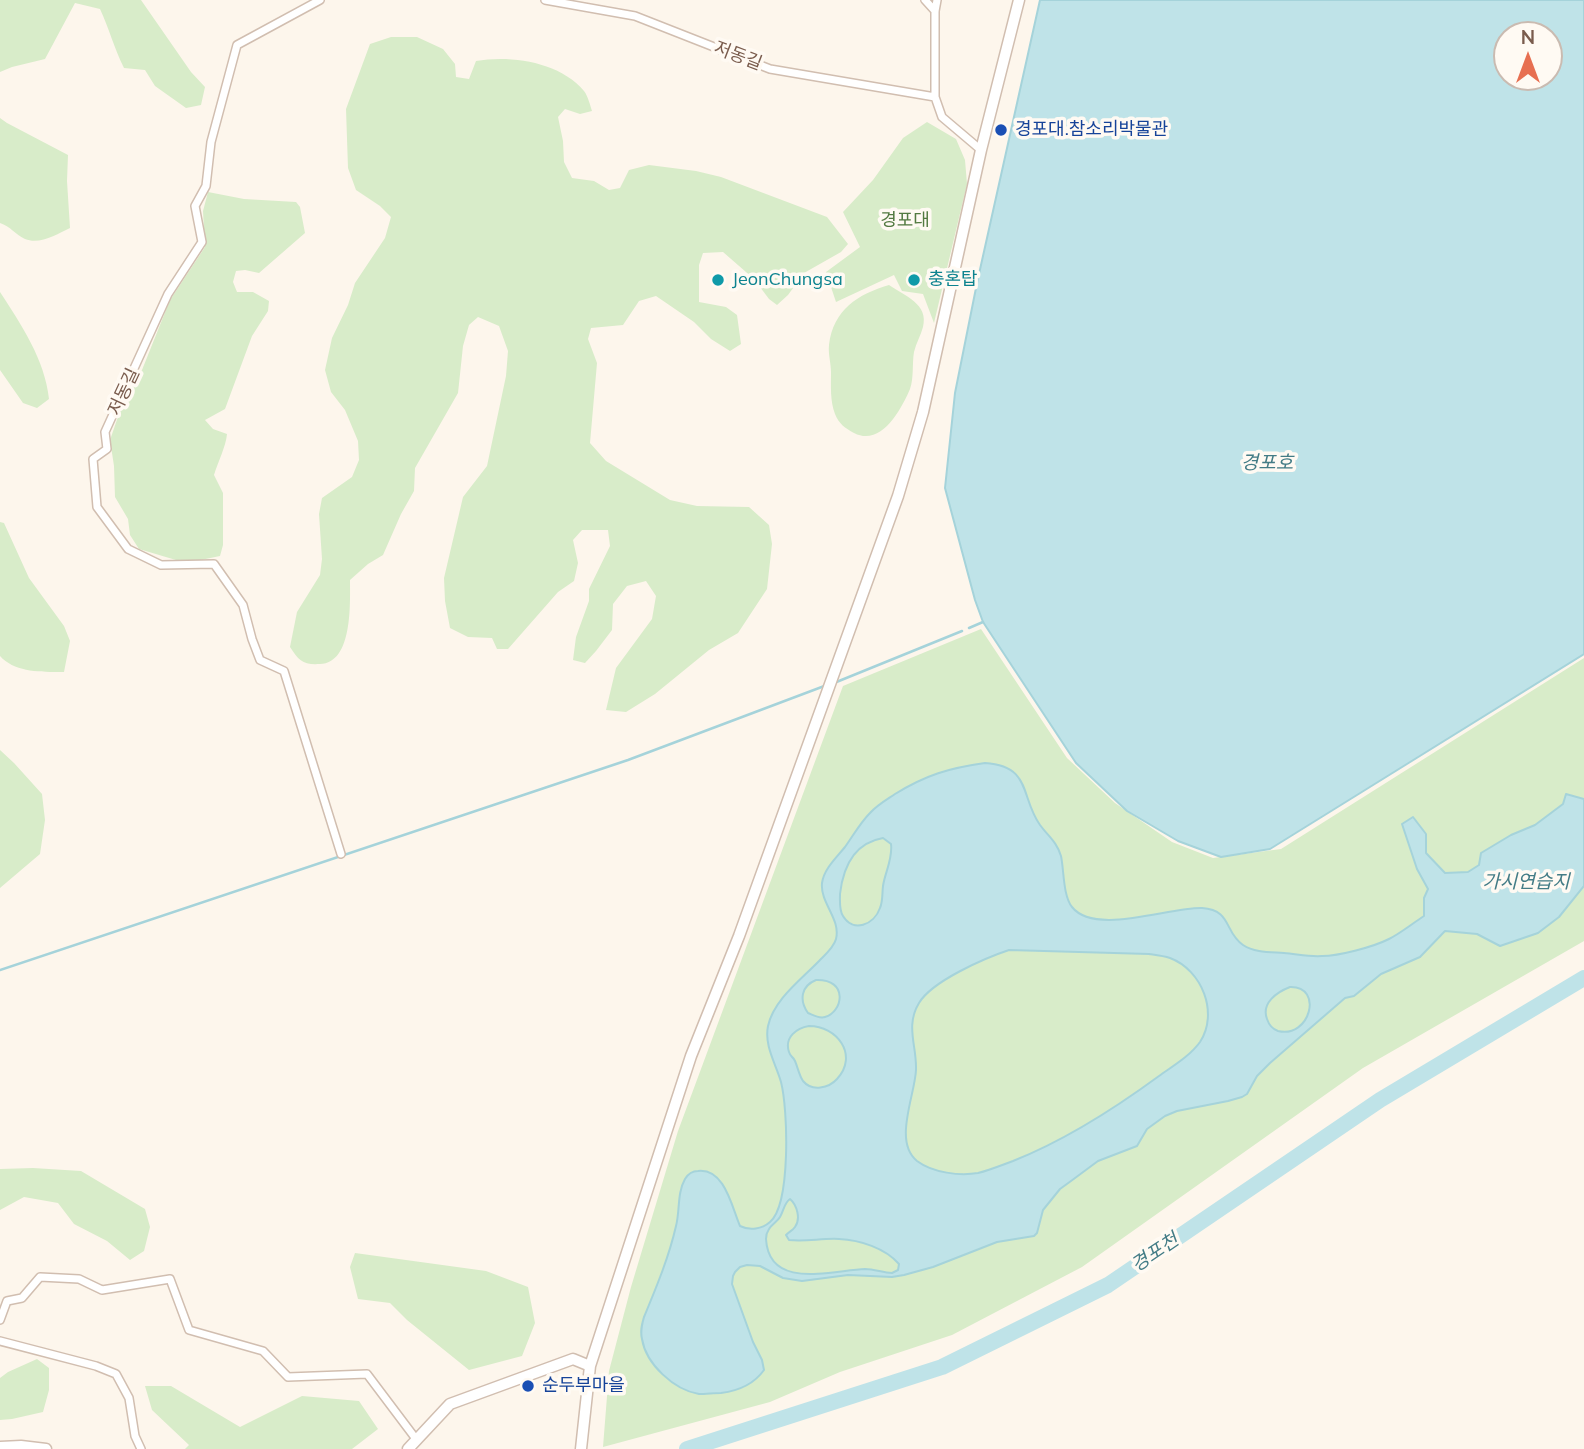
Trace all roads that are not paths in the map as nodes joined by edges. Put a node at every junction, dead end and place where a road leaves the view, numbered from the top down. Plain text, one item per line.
1 (320, 0) edge
2 (545, 0) edge
3 (925, 0) edge
4 (937, 0) edge
5 (1019, 0) edge
6 (935, 11) junction
7 (935, 97) junction
8 (981, 149) junction
9 (341, 853) dead end
10 (0, 1320) edge
11 (0, 1341) edge
12 (590, 1366) junction
13 (416, 1439) junction
14 (0, 1447) edge
15 (46, 1449) edge
16 (141, 1449) edge
17 (408, 1449) edge
18 (581, 1449) edge

1 - 9 street, 저동길
2 - 7 street, 저동길
3 - 6 street
4 - 6 street
5 - 8 street
6 - 7 street
7 - 8 street
8 - 12 street
10 - 13 street
11 - 16 street
12 - 13 street
12 - 18 street
13 - 17 street
14 - 15 street

